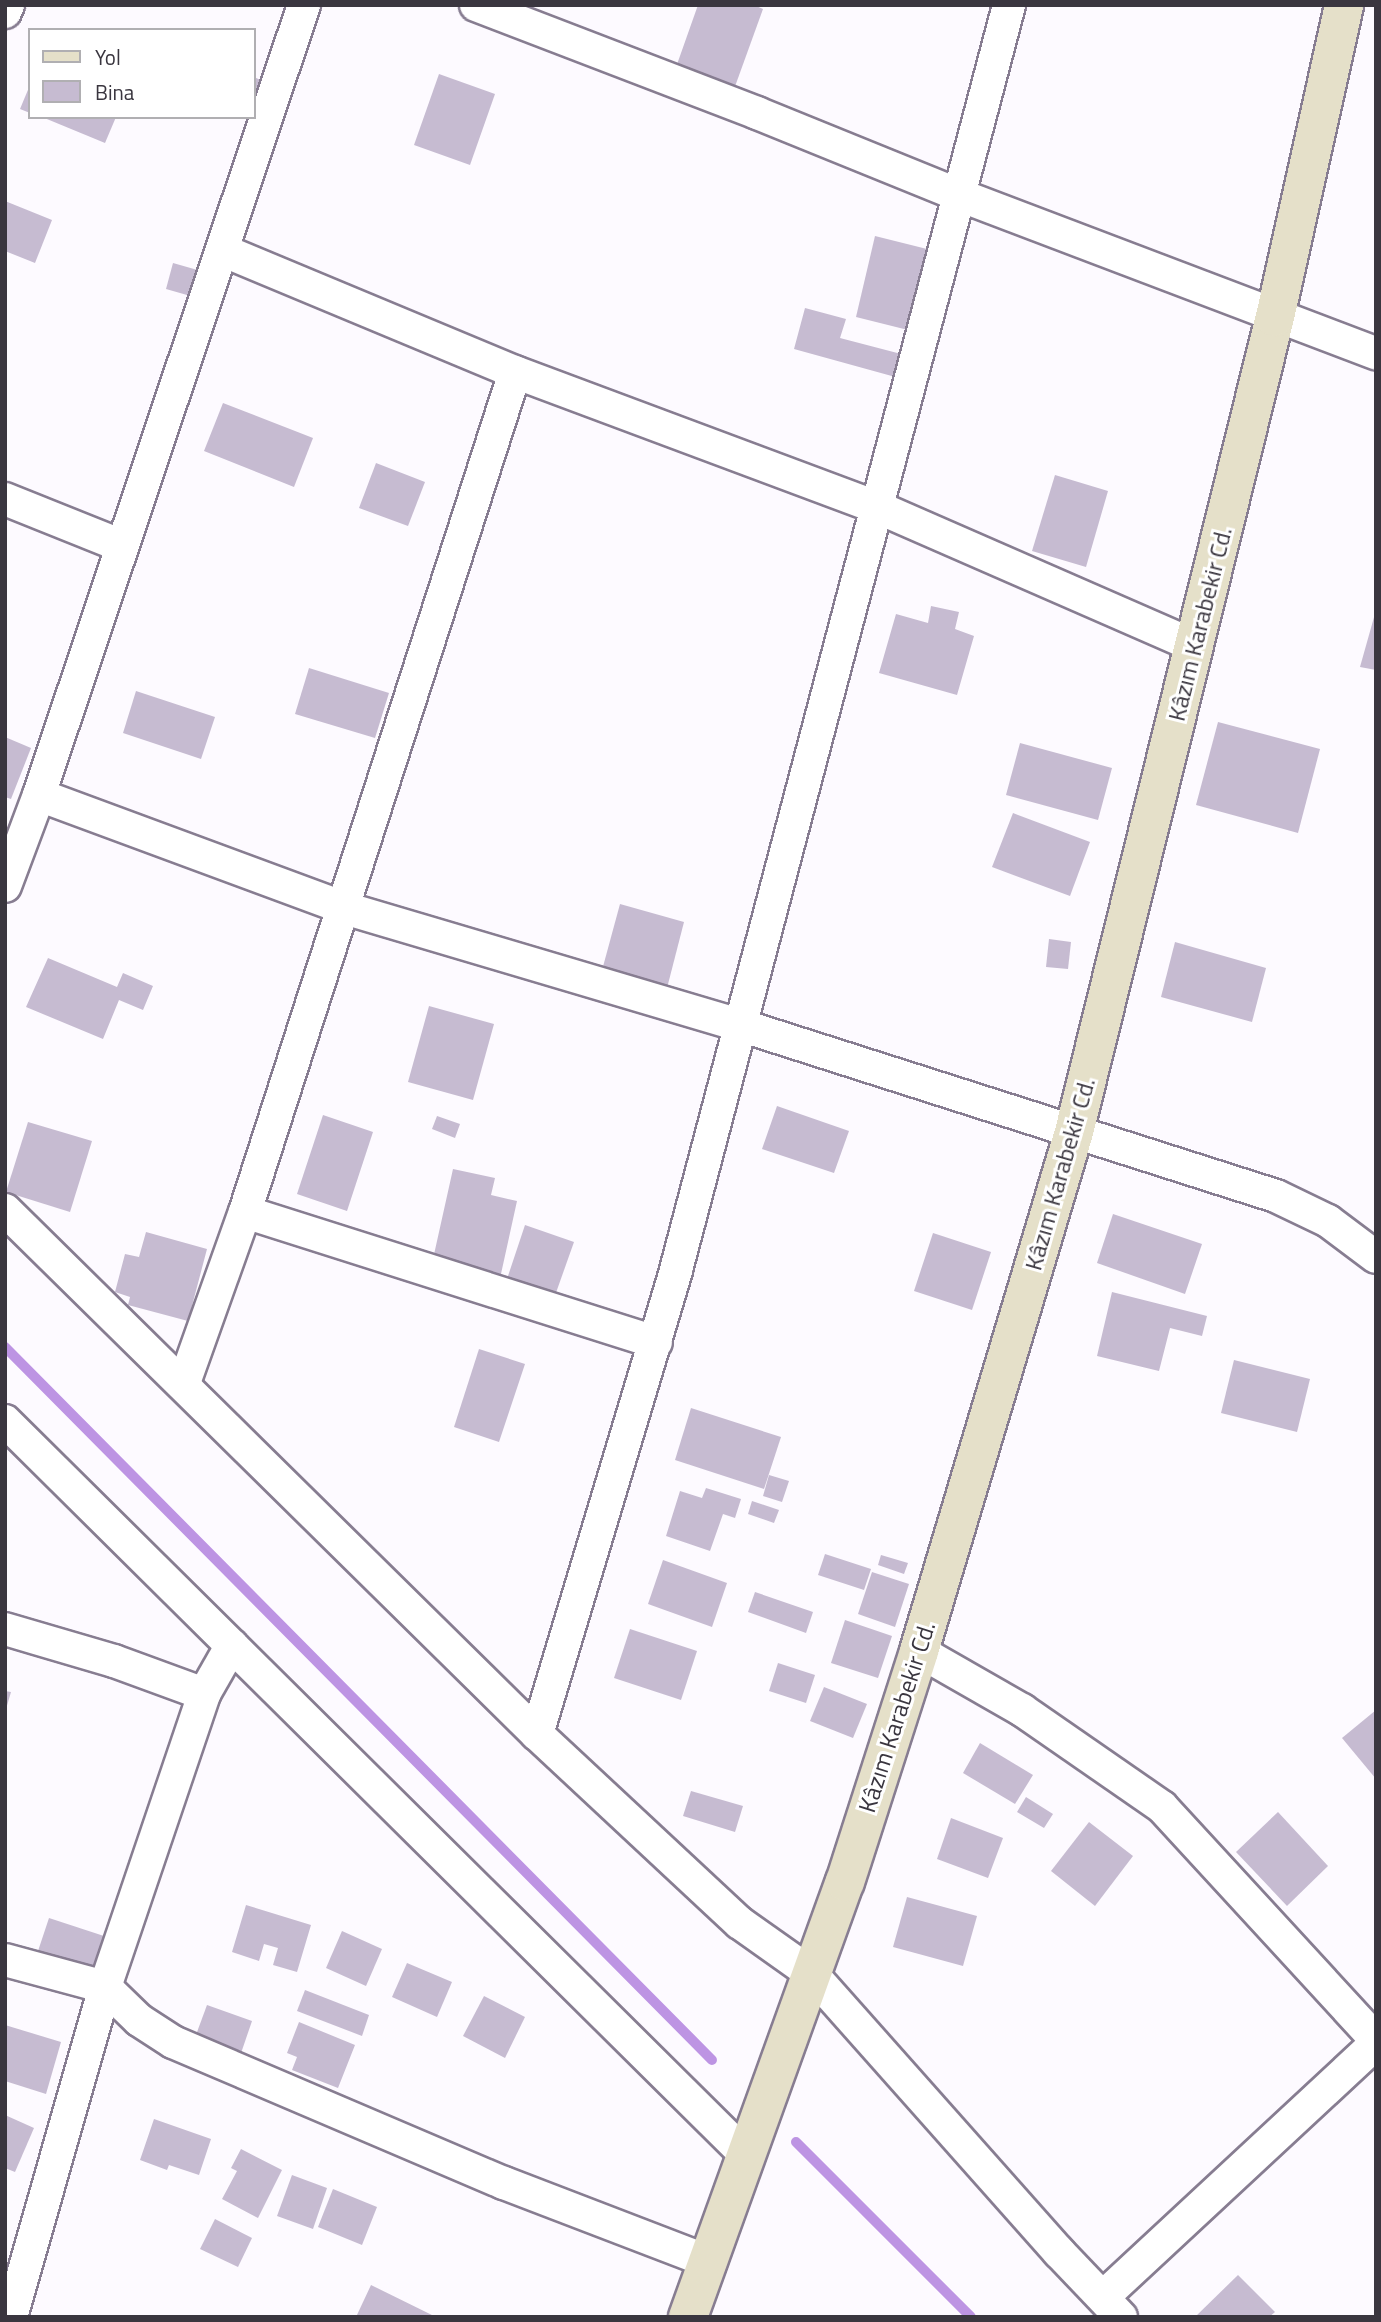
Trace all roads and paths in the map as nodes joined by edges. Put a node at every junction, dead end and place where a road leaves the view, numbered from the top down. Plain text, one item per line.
1 (8, 5) edge
2 (304, 5) edge
3 (476, 5) edge
4 (1009, 5) edge
5 (1344, 5) edge
6 (5, 12) edge
7 (959, 195) junction
8 (224, 251) junction
9 (1275, 317) junction
10 (1376, 353) edge
11 (516, 372) junction
12 (5, 499) edge
13 (877, 507) junction
14 (122, 546) junction
15 (1195, 646) junction
16 (39, 795) junction
17 (5, 886) edge
18 (344, 908) junction
19 (743, 1026) junction
20 (1074, 1132) junction
21 (5, 1210) edge
22 (246, 1212) junction
23 (1376, 1257) edge
24 (656, 1342) junction
25 (184, 1383) junction
26 (5, 1421) edge
27 (5, 1629) edge
28 (232, 1646) junction
29 (919, 1651) junction
30 (204, 1694) junction
31 (537, 1734) junction
32 (5, 1960) edge
33 (812, 1974) junction
34 (105, 1987) junction
35 (1376, 2042) edge
36 (746, 2155) junction
37 (710, 2262) junction
38 (1112, 2307) edge
39 (11, 2317) edge
40 (688, 2317) edge

1 - 6 street
2 - 8 street
3 - 7 street
4 - 7 street
5 - 9 street, Kâzım Karabekir Cd.
7 - 9 street
7 - 13 street
8 - 11 street
8 - 14 street
9 - 10 street
9 - 15 street, Kâzım Karabekir Cd.
11 - 13 street
11 - 18 street
12 - 14 street
13 - 15 street
13 - 19 street
14 - 16 street
15 - 20 street, Kâzım Karabekir Cd.
16 - 17 street
16 - 18 street
18 - 19 street
18 - 22 street
19 - 20 street
19 - 24 street
20 - 23 street
20 - 29 street, Kâzım Karabekir Cd.
21 - 25 street
22 - 24 street
22 - 25 street
24 - 31 street
25 - 31 street
26 - 28 street
27 - 30 street
28 - 30 street
28 - 36 street
29 - 33 street, Kâzım Karabekir Cd.
29 - 35 street
30 - 34 street
31 - 33 street
32 - 34 street
33 - 36 street, Kâzım Karabekir Cd.
33 - 38 street
34 - 37 street
34 - 39 street
35 - 38 street
36 - 37 street, Kâzım Karabekir Cd.
37 - 40 street, Kâzım Karabekir Cd.

